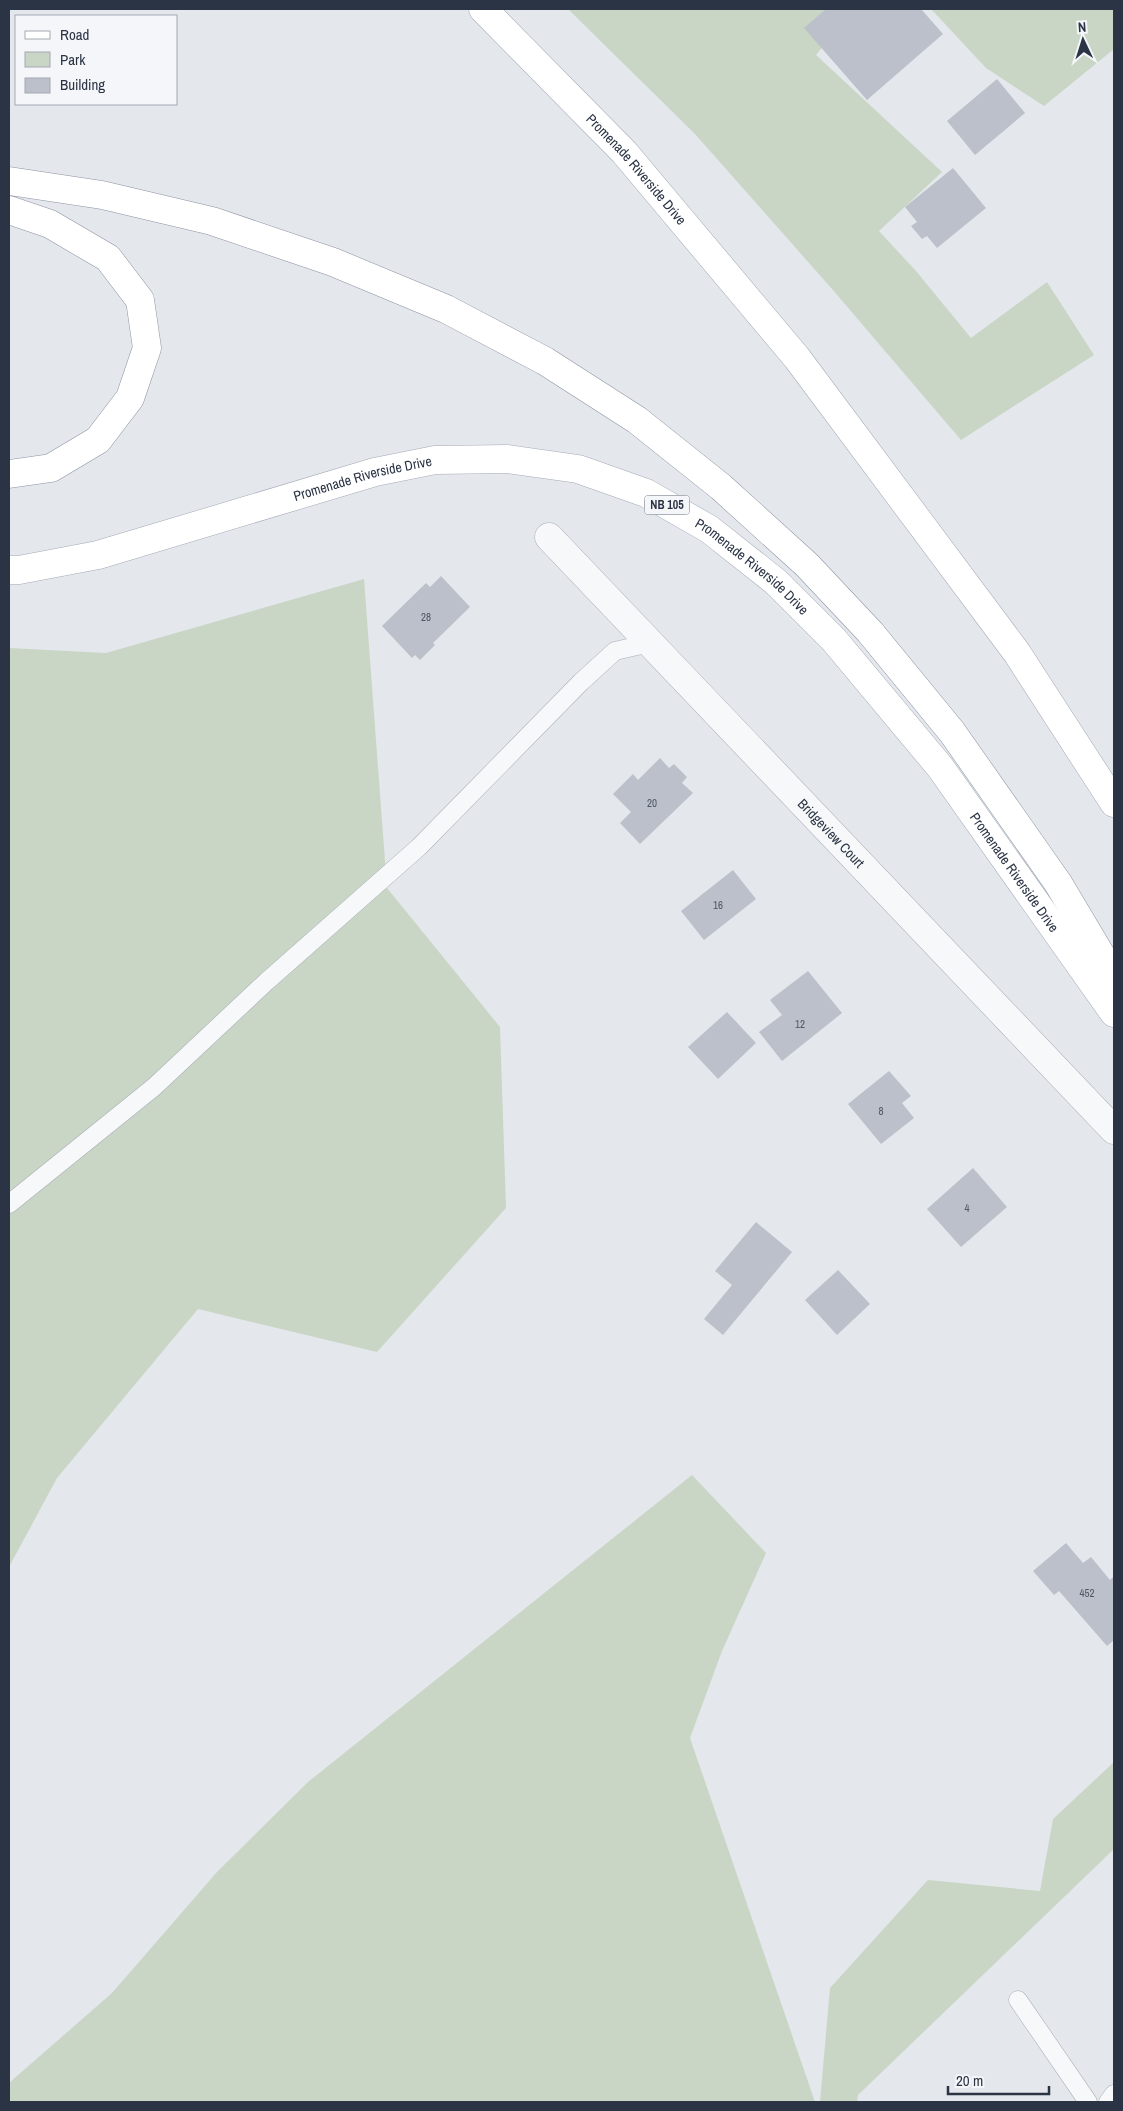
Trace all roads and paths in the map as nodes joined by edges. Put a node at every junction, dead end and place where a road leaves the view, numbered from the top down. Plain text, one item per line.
1 (483, 9) edge
2 (9, 181) edge
3 (9, 210) edge
4 (9, 474) edge
5 (549, 537) dead end
6 (9, 570) edge
7 (650, 643) junction
8 (1114, 802) edge
9 (1114, 977) edge
10 (1114, 1013) edge
11 (1114, 1130) edge
12 (9, 1204) edge
13 (1018, 2000) dead end
14 (1114, 2094) edge
15 (1088, 2102) edge
16 (1108, 2102) edge

1 - 8 main road, Promenade Riverside Drive
2 - 9 main road
3 - 4 main road
5 - 7 street, Bridgeview Court
6 - 10 main road, Promenade Riverside Drive / NB 105
7 - 11 street, Bridgeview Court
7 - 12 lane
13 - 15 lane
14 - 16 lane

